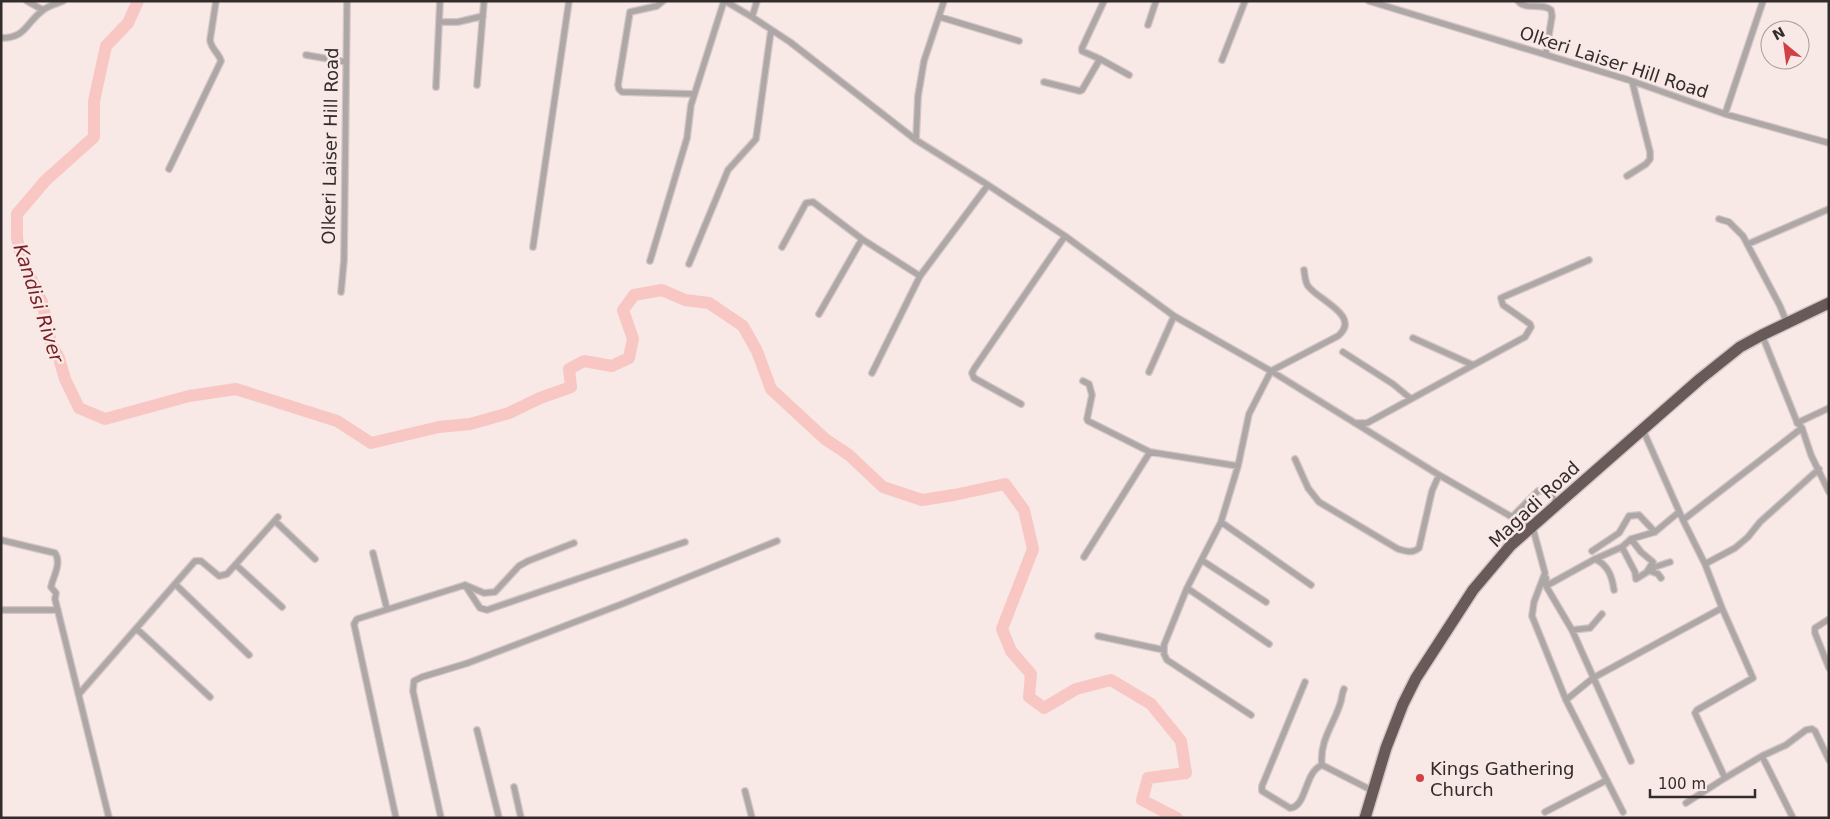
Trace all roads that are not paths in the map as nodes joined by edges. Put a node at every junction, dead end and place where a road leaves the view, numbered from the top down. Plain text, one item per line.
1 (27, 1) edge
2 (63, 1) edge
3 (216, 1) edge
4 (347, 1) edge
5 (440, 1) edge
6 (484, 1) edge
7 (569, 1) edge
8 (662, 1) edge
9 (725, 1) edge
10 (757, 1) edge
11 (944, 1) edge
12 (1104, 1) edge
13 (1156, 1) edge
14 (1244, 1) edge
15 (1369, 1) edge
16 (1518, 1) edge
17 (1763, 1) edge
18 (1391, 4) edge
19 (43, 10) junction
20 (483, 16) junction
21 (752, 16) junction
22 (940, 17) junction
23 (440, 22) junction
24 (1148, 25) dead end
25 (771, 30) junction
26 (1, 38) edge
27 (1020, 41) dead end
28 (1546, 54) junction
29 (306, 55) dead end
30 (1100, 59) junction
31 (1222, 60) dead end
32 (346, 62) junction
33 (1129, 75) dead end
34 (1632, 81) junction
35 (1044, 82) dead end
36 (477, 85) dead end
37 (436, 87) dead end
38 (694, 94) junction
39 (1725, 114) junction
40 (916, 140) junction
41 (1829, 144) edge
42 (169, 169) dead end
43 (1627, 176) dead end
44 (988, 185) junction
45 (1829, 209) edge
46 (1719, 219) dead end
47 (1064, 236) junction
48 (862, 239) junction
49 (1748, 244) junction
50 (533, 247) dead end
51 (782, 247) dead end
52 (1589, 260) dead end
53 (650, 261) dead end
54 (689, 264) dead end
55 (1304, 270) dead end
56 (920, 276) junction
57 (342, 292) dead end
58 (1829, 303) edge
59 (819, 314) dead end
60 (1174, 316) junction
61 (1787, 323) junction
62 (1762, 334) junction
63 (1413, 338) dead end
64 (1343, 352) dead end
65 (1473, 365) junction
66 (1270, 371) junction
67 (1149, 372) dead end
68 (872, 373) dead end
69 (1083, 381) dead end
70 (1410, 398) junction
71 (1021, 404) dead end
72 (1829, 408) edge
73 (1355, 423) junction
74 (1797, 423) junction
75 (1802, 428) junction
76 (1642, 429) junction
77 (1150, 452) junction
78 (1295, 459) dead end
79 (1238, 466) junction
80 (1819, 469) junction
81 (1440, 475) junction
82 (1829, 492) edge
83 (1557, 503) junction
84 (1679, 512) junction
85 (1512, 516) junction
86 (1683, 520) junction
87 (1221, 522) junction
88 (1532, 525) junction
89 (1655, 532) junction
90 (1619, 533) junction
91 (1, 540) edge
92 (1630, 540) junction
93 (685, 542) dead end
94 (777, 542) dead end
95 (574, 543) dead end
96 (1622, 547) junction
97 (1592, 551) dead end
98 (373, 553) dead end
99 (1084, 557) dead end
100 (315, 559) dead end
101 (1595, 559) junction
102 (1203, 561) junction
103 (1670, 562) dead end
104 (1705, 564) junction
105 (236, 565) junction
106 (1648, 570) junction
107 (1545, 573) junction
108 (1661, 578) dead end
109 (175, 584) junction
110 (465, 585) junction
111 (1311, 585) dead end
112 (1546, 586) junction
113 (1187, 588) junction
114 (1614, 590) dead end
115 (1266, 602) dead end
116 (282, 607) dead end
117 (1722, 608) junction
118 (387, 609) junction
119 (1, 610) edge
120 (58, 610) junction
121 (1602, 614) dead end
122 (1829, 619) edge
123 (137, 629) junction
124 (1572, 630) junction
125 (1098, 636) dead end
126 (1269, 644) dead end
127 (1164, 650) junction
128 (249, 655) dead end
129 (1829, 668) edge
130 (1593, 678) junction
131 (1304, 682) dead end
132 (1344, 689) dead end
133 (79, 694) junction
134 (210, 697) dead end
135 (1566, 700) junction
136 (1250, 715) dead end
137 (477, 730) dead end
138 (1762, 756) junction
139 (1829, 760) edge
140 (1631, 761) dead end
141 (1322, 765) junction
142 (1725, 778) junction
143 (1607, 780) junction
144 (514, 787) dead end
145 (745, 791) dead end
146 (1373, 791) junction
147 (1686, 804) dead end
148 (1545, 812) dead end
149 (1623, 812) dead end
150 (108, 818) edge
151 (396, 818) edge
152 (441, 818) edge
153 (499, 818) edge
154 (521, 818) edge
155 (752, 818) edge
156 (1365, 818) edge
157 (1793, 818) edge

1 - 19 street
2 - 19 street
3 - 42 street
4 - 32 street, Olkeri Laiser Hill Road
5 - 23 street
6 - 20 street
7 - 50 street
8 - 38 street
9 - 21 street
9 - 38 street
10 - 21 street
11 - 22 street
12 - 30 street
13 - 24 street
14 - 31 street
15 - 18 street, Olkeri Laiser Hill Road
16 - 28 street
17 - 39 street
18 - 28 street, Olkeri Laiser Hill Road
19 - 26 street
20 - 23 street
20 - 36 street
21 - 25 street
22 - 27 street
22 - 40 street
23 - 37 street
25 - 40 street
25 - 54 street
28 - 34 street, Olkeri Laiser Hill Road
29 - 32 street
30 - 33 street
30 - 35 street
32 - 57 street, Olkeri Laiser Hill Road
34 - 39 street, Olkeri Laiser Hill Road
34 - 43 street
38 - 53 street
39 - 41 street, Olkeri Laiser Hill Road
40 - 44 street
44 - 47 street
44 - 56 street
45 - 49 street
46 - 49 street
47 - 60 street
47 - 71 street
48 - 51 street
48 - 56 street
48 - 59 street
49 - 61 street
52 - 65 street
55 - 66 street
56 - 68 street
58 - 61 highway, Magadi Road
60 - 66 street
60 - 67 street
61 - 62 highway, Magadi Road
62 - 74 street
62 - 76 highway, Magadi Road
63 - 65 street
64 - 70 street
65 - 70 street
66 - 73 street
66 - 79 street
69 - 77 street
70 - 73 street
72 - 74 street
73 - 81 street
74 - 75 street
75 - 80 street
75 - 86 street
76 - 83 highway, Magadi Road
76 - 84 street
77 - 79 street
77 - 99 street
78 - 81 street
79 - 87 street
80 - 82 street
80 - 104 street
81 - 85 street
83 - 85 street
83 - 88 highway, Magadi Road
84 - 86 street
84 - 89 street
85 - 88 street
86 - 104 street
87 - 102 street
87 - 111 street
88 - 107 street
88 - 146 highway, Magadi Road
89 - 90 street
89 - 92 street
90 - 92 street
90 - 97 street
91 - 120 street
92 - 96 street
92 - 106 street
93 - 110 street
94 - 152 street
95 - 110 street
96 - 101 street
96 - 106 street
98 - 118 street
100 - 105 street
101 - 112 street
101 - 114 street
102 - 113 street
102 - 115 street
103 - 106 street
104 - 117 street
105 - 109 street
105 - 116 street
106 - 108 street
107 - 112 street
107 - 135 street
109 - 123 street
109 - 128 street
110 - 118 street
112 - 124 street
113 - 126 street
113 - 127 street
117 - 130 street
117 - 142 street
118 - 151 street
119 - 120 street
120 - 133 street
121 - 124 street
122 - 129 street
123 - 133 street
123 - 134 street
124 - 130 street
125 - 127 street
127 - 136 street
130 - 135 street
130 - 140 street
131 - 141 street
132 - 141 street
133 - 150 street
135 - 143 street
137 - 153 street
138 - 139 street
138 - 142 street
138 - 157 street
141 - 146 street
142 - 147 street
143 - 148 street
143 - 149 street
144 - 154 street
145 - 155 street
146 - 156 highway, Magadi Road

